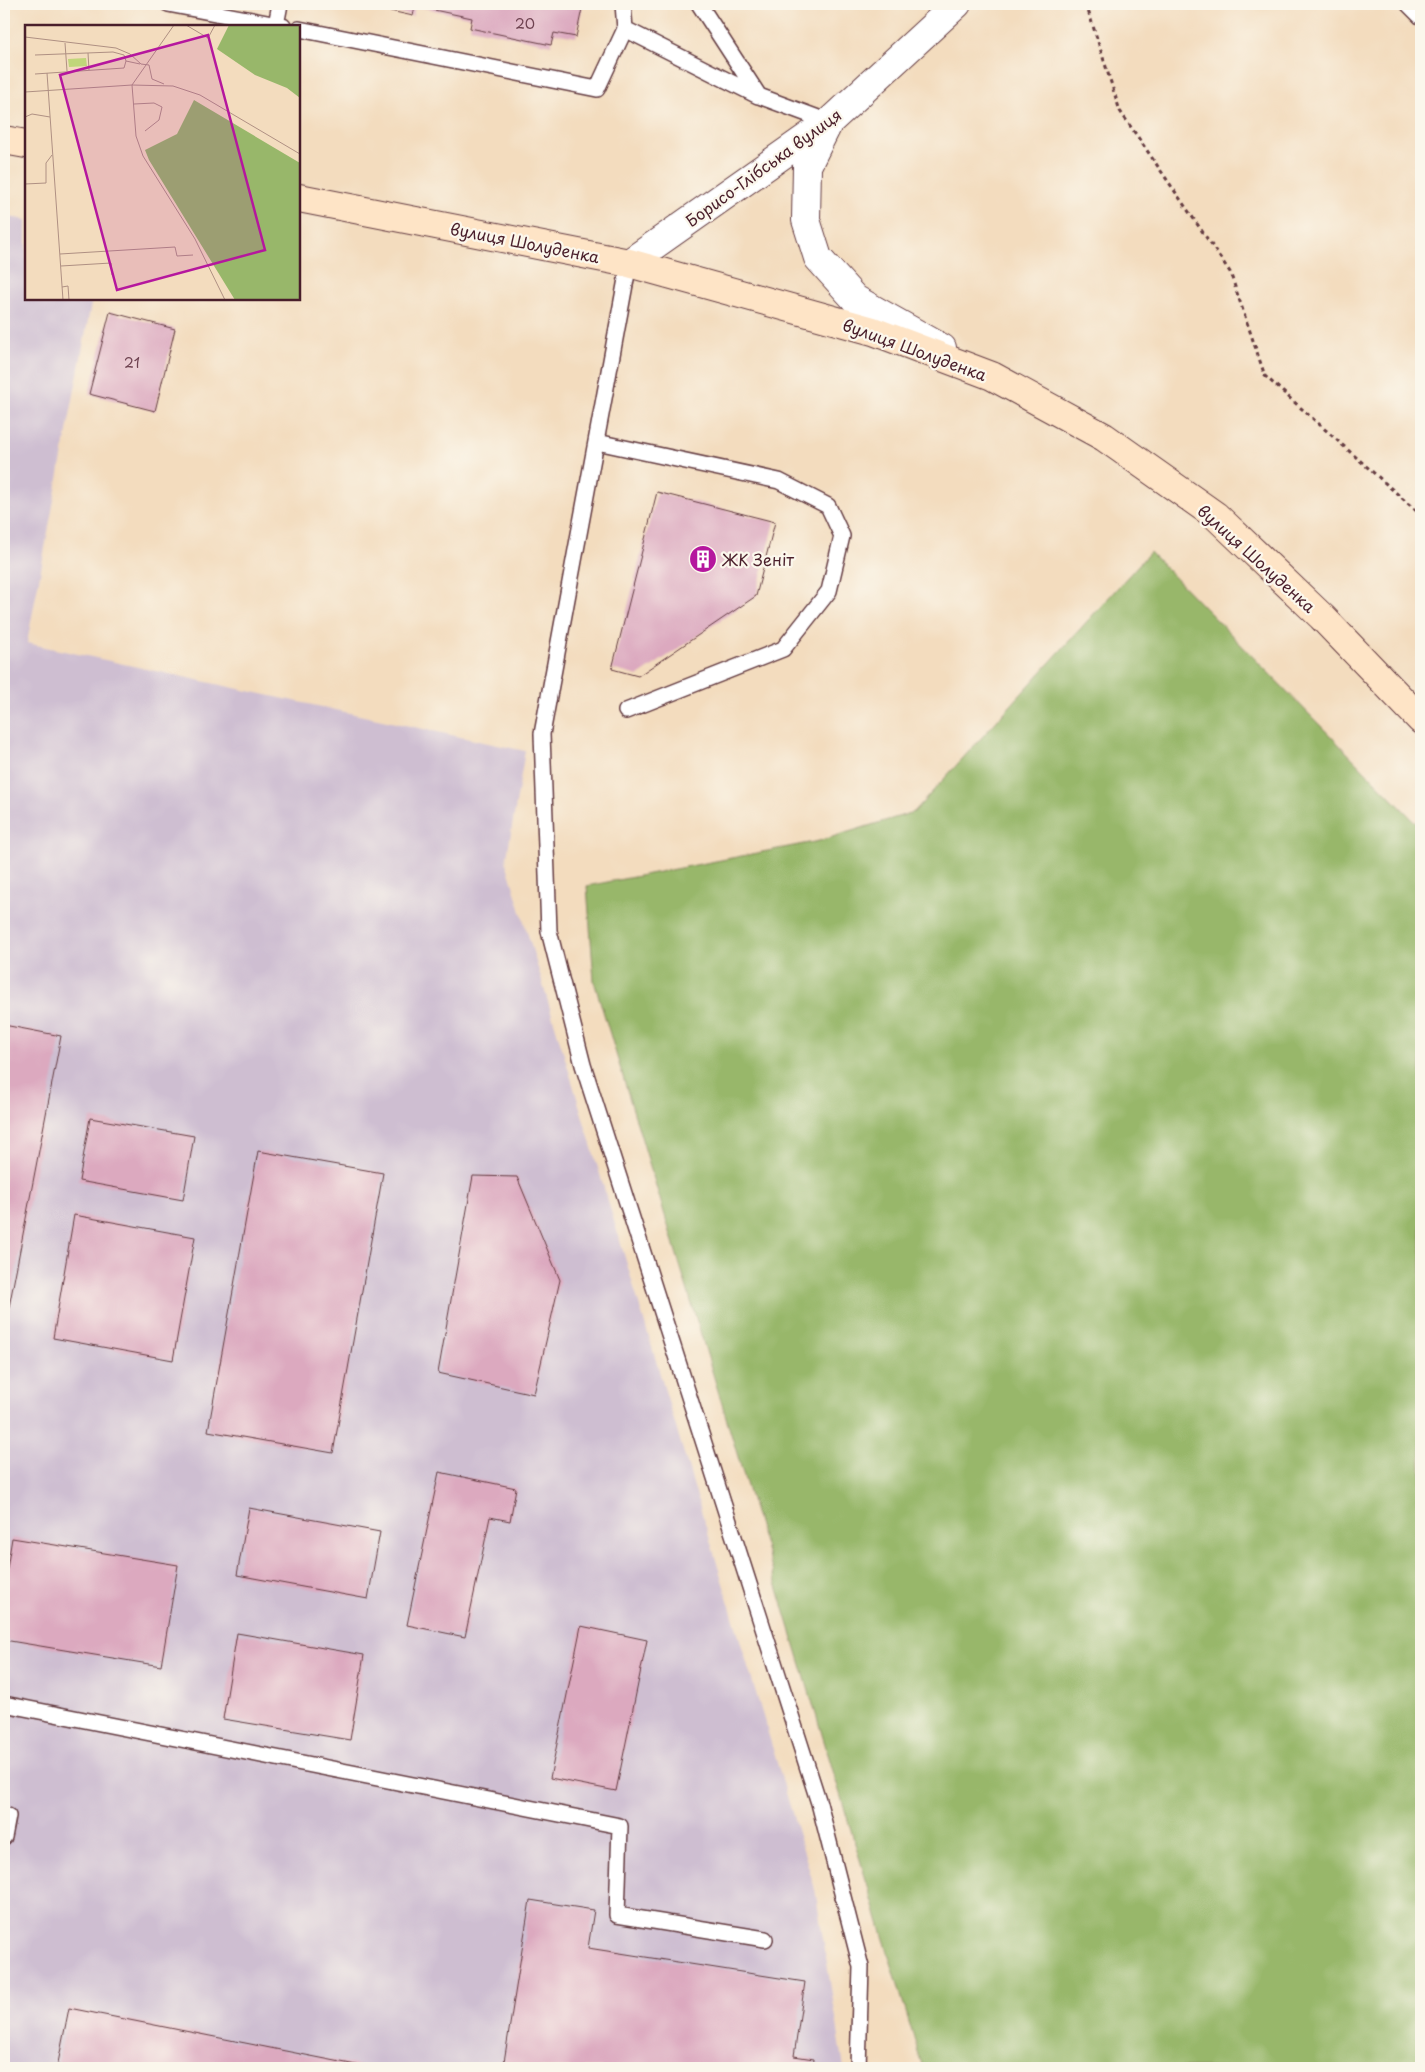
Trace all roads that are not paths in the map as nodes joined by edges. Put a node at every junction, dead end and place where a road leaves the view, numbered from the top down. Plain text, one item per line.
1 (168, 4) edge
2 (280, 4) edge
3 (623, 4) edge
4 (699, 4) edge
5 (957, 4) edge
6 (1408, 4) edge
7 (1421, 17) edge
8 (274, 25) edge
9 (279, 25) edge
10 (625, 29) junction
11 (300, 30) edge
12 (759, 96) junction
13 (829, 122) junction
14 (4, 140) edge
15 (25, 144) edge
16 (300, 198) edge
17 (629, 262) junction
18 (992, 376) junction
19 (597, 442) junction
20 (626, 711) dead end
21 (1421, 720) edge
22 (4, 1704) edge
23 (4, 1815) edge
24 (4, 1837) edge
25 (765, 1939) dead end
26 (858, 2068) edge

1 - 8 lane
2 - 9 lane
3 - 10 lane
4 - 12 lane
5 - 13 street, Борисо-Глібська вулиця
6 - 7 lane
10 - 11 lane
10 - 12 lane
12 - 13 lane
13 - 17 street, Борисо-Глібська вулиця
13 - 18 street
14 - 15 main road
16 - 17 main road, вулиця Шолуденка
17 - 18 main road, вулиця Шолуденка
17 - 19 lane
18 - 21 main road, вулиця Шолуденка
19 - 20 lane
19 - 26 lane
22 - 25 lane
23 - 24 lane

